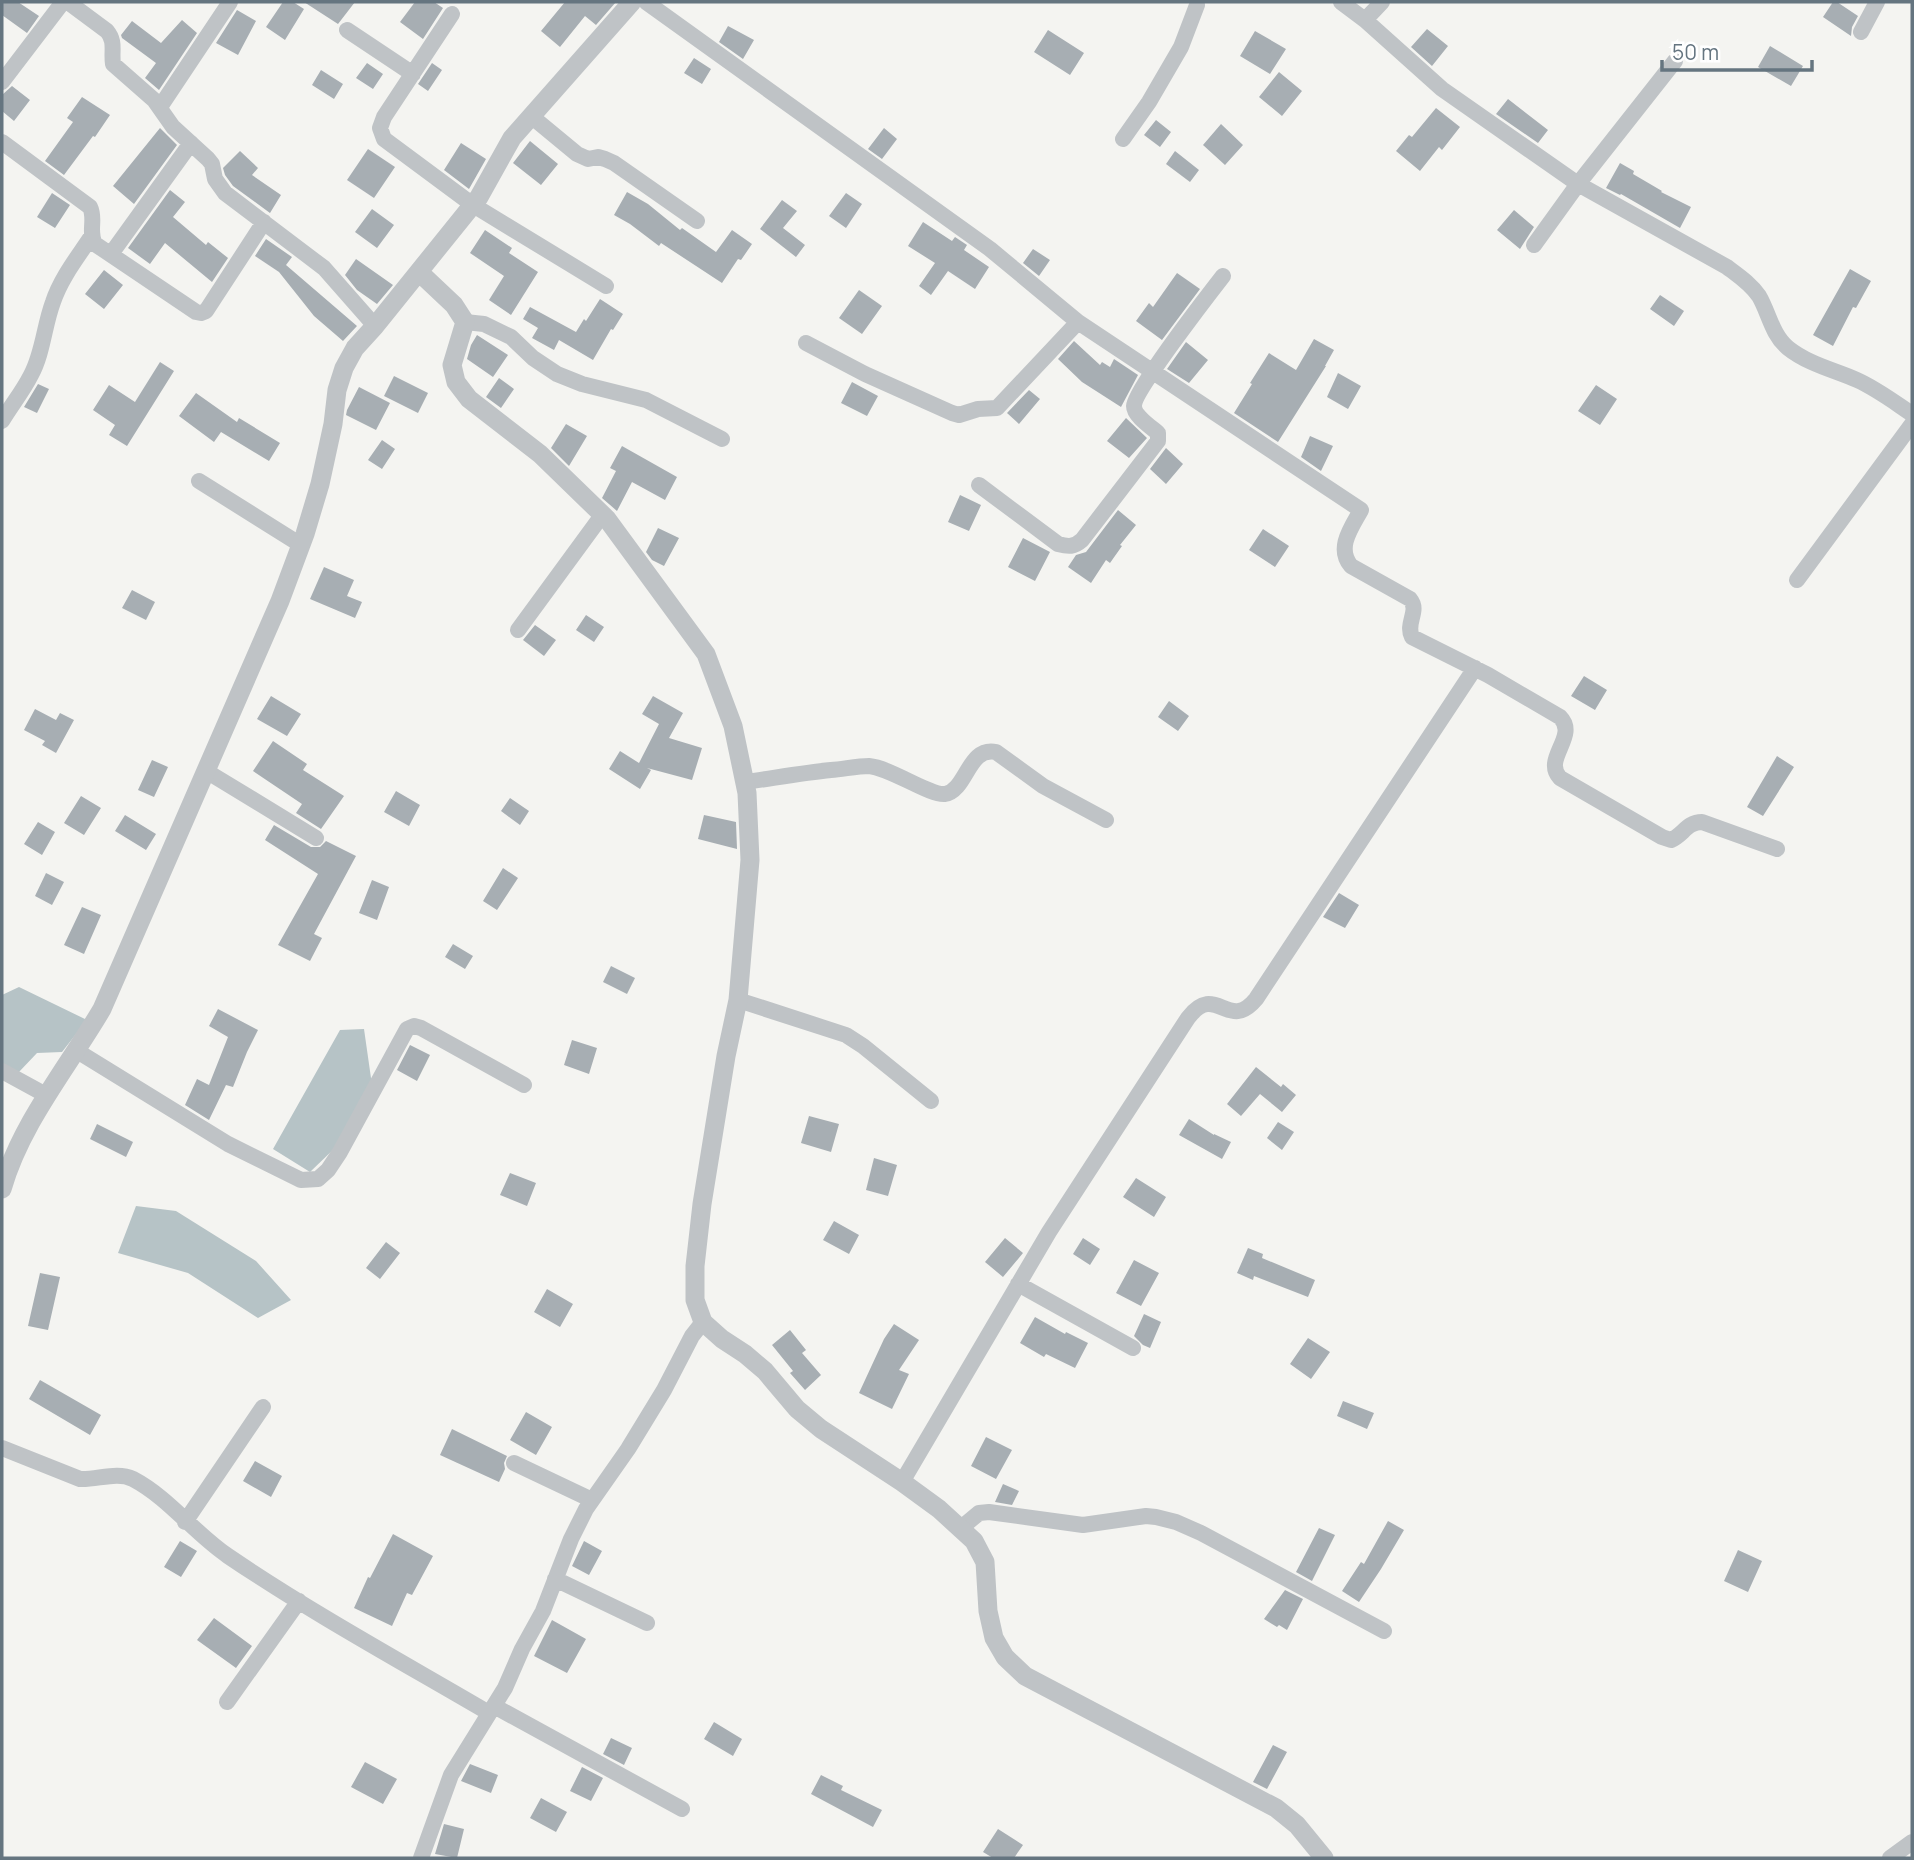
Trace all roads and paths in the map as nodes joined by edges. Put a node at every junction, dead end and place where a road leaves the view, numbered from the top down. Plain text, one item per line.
1 (63, 2) edge
2 (68, 2) edge
3 (230, 2) edge
4 (632, 2) edge
5 (646, 2) edge
6 (1341, 2) edge
7 (1382, 2) edge
8 (1877, 2) edge
9 (1195, 3) edge
10 (452, 15) dead end
11 (1365, 20) junction
12 (347, 30) dead end
13 (1861, 32) dead end
14 (1675, 61) dead end
15 (412, 74) junction
16 (2, 82) edge
17 (160, 107) junction
18 (531, 116) junction
19 (1123, 139) dead end
20 (2, 142) edge
21 (191, 143) junction
22 (1578, 184) junction
23 (473, 205) junction
24 (696, 221) dead end
25 (264, 222) junction
26 (91, 237) junction
27 (1534, 245) dead end
28 (111, 254) junction
29 (419, 272) junction
30 (1223, 276) dead end
31 (607, 286) dead end
32 (1078, 321) junction
33 (465, 322) junction
34 (375, 326) junction
35 (806, 343) dead end
36 (1152, 372) junction
37 (1912, 414) edge
38 (2, 421) edge
39 (1912, 424) edge
40 (722, 439) dead end
41 (199, 481) dead end
42 (979, 485) dead end
43 (603, 514) junction
44 (301, 545) junction
45 (1797, 580) dead end
46 (518, 630) dead end
47 (1475, 668) junction
48 (205, 771) junction
49 (745, 782) junction
50 (1106, 820) dead end
51 (316, 838) dead end
52 (1777, 849) dead end
53 (738, 1000) junction
54 (77, 1051) junction
55 (2, 1071) edge
56 (524, 1085) dead end
57 (46, 1096) junction
58 (932, 1101) dead end
59 (2, 1189) edge
60 (1018, 1284) junction
61 (703, 1322) junction
62 (1133, 1348) dead end
63 (263, 1407) dead end
64 (2, 1448) edge
65 (514, 1463) dead end
66 (902, 1482) junction
67 (592, 1500) junction
68 (185, 1522) junction
69 (961, 1528) junction
70 (555, 1579) junction
71 (299, 1601) junction
72 (647, 1623) dead end
73 (1384, 1631) dead end
74 (227, 1702) dead end
75 (492, 1709) junction
76 (682, 1809) dead end
77 (1912, 1842) edge
78 (421, 1858) edge
79 (1324, 1858) edge
80 (1890, 1858) edge

1 - 16 street
2 - 17 street
3 - 17 street
4 - 18 street
5 - 32 street
6 - 11 street
7 - 11 street
8 - 13 street
9 - 19 street
10 - 15 street
11 - 22 street
12 - 15 street
14 - 22 street
15 - 23 street
17 - 21 street
18 - 23 street
18 - 24 street
20 - 26 street
21 - 25 street
21 - 28 street
22 - 27 street
22 - 37 street
23 - 29 street
23 - 31 street
25 - 28 street
25 - 34 street
26 - 28 street
26 - 38 street
29 - 33 street
29 - 34 street
30 - 36 street
32 - 35 street
32 - 36 street
33 - 40 street
33 - 43 street
34 - 44 street
36 - 42 street
36 - 47 street
39 - 45 street
41 - 44 street
43 - 46 street
43 - 49 street
44 - 48 street
47 - 52 street
47 - 60 street
48 - 51 street
48 - 54 street
49 - 50 street
49 - 53 street
53 - 58 street
53 - 61 street
54 - 56 street
54 - 57 street
55 - 57 street
57 - 59 street
60 - 62 street
60 - 66 street
61 - 66 street
61 - 67 street
63 - 68 street
64 - 68 street
65 - 67 street
66 - 69 street
67 - 70 street
68 - 71 street
69 - 73 street
69 - 79 street
70 - 72 street
70 - 75 street
71 - 74 street
71 - 75 street
75 - 76 street
75 - 78 street
77 - 80 street

